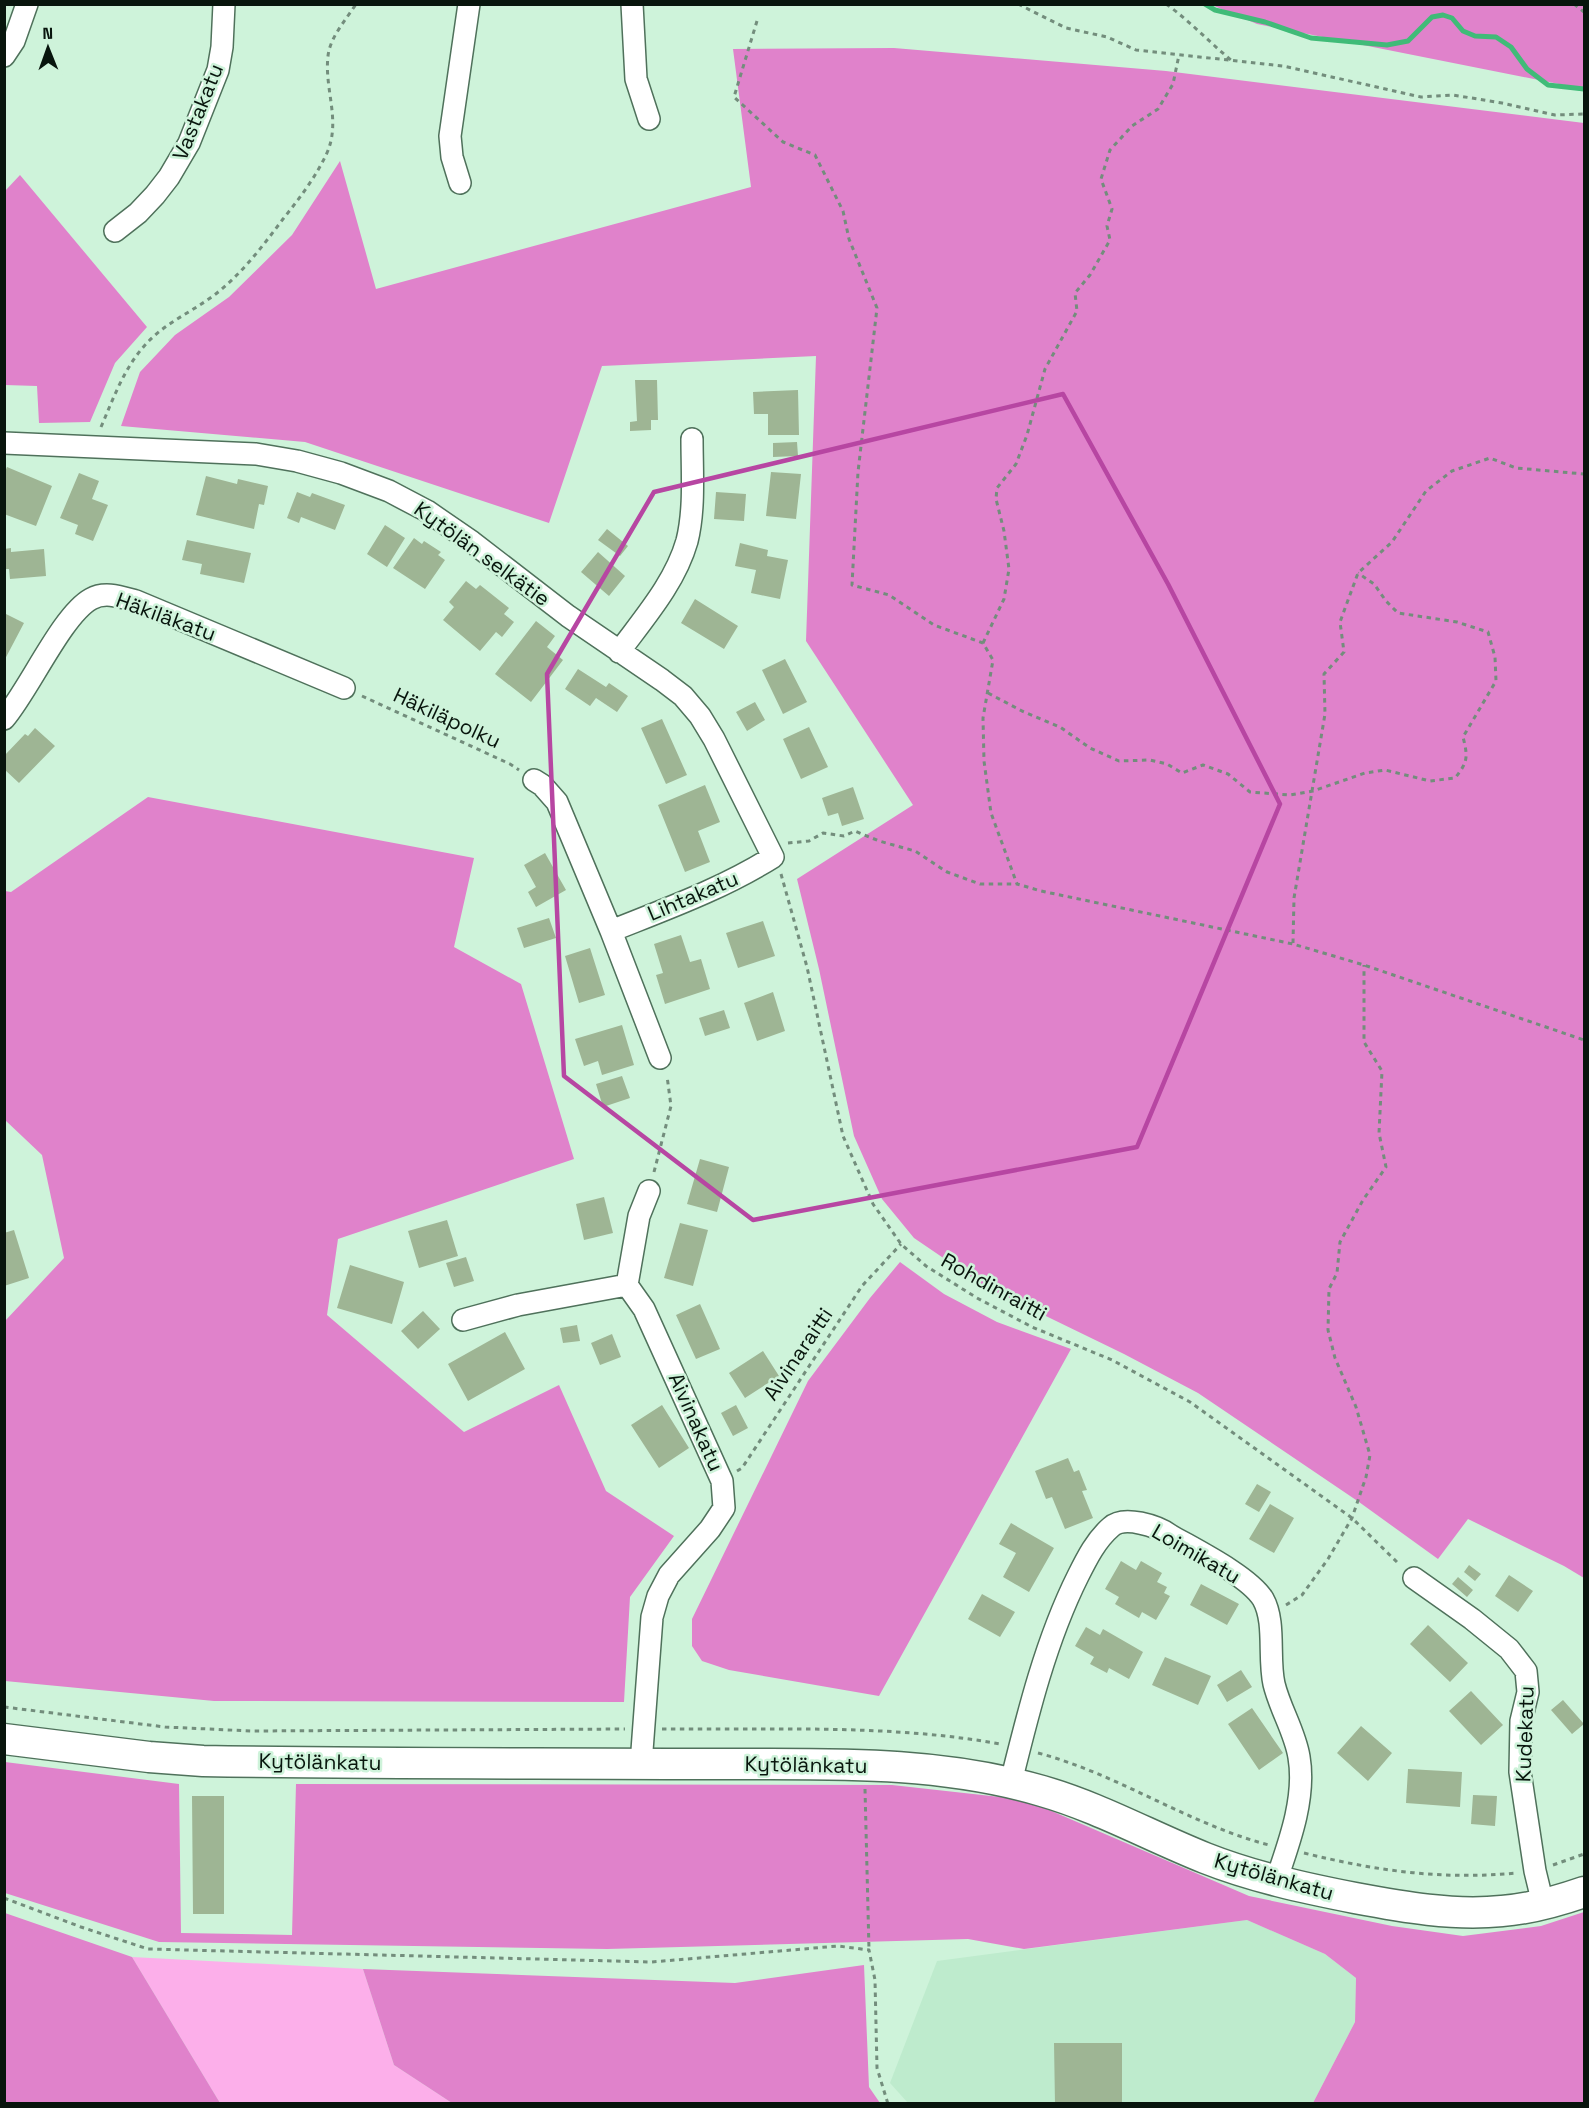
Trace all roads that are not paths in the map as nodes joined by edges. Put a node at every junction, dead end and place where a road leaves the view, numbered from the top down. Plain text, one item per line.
1 (27, 4) edge
2 (224, 4) edge
3 (469, 4) edge
4 (632, 4) edge
5 (4, 56) edge
6 (649, 119) dead end
7 (460, 183) dead end
8 (115, 231) dead end
9 (692, 439) dead end
10 (4, 443) edge
11 (619, 652) junction
12 (344, 688) road end
13 (4, 719) edge
14 (534, 780) road end
15 (780, 850) joint
16 (610, 931) junction
17 (660, 1058) road end
18 (649, 1191) road end
19 (627, 1285) junction
20 (463, 1320) dead end
21 (1414, 1578) road end
22 (4, 1739) edge
23 (641, 1764) junction
24 (1011, 1782) junction
25 (1276, 1881) junction
26 (1584, 1892) edge
27 (1543, 1904) junction

1 - 5 street
2 - 8 street, Vastakatu
3 - 7 street
4 - 6 street
9 - 11 street
10 - 11 street, Kytölän selkätie
11 - 15 street, Kytölän selkätie
12 - 13 street, Häkiläkatu
14 - 16 street
15 - 16 street, Lihtakatu
16 - 17 street
18 - 19 street
19 - 20 street
19 - 23 street, Aivinakatu
21 - 27 street, Kudekatu
22 - 23 street, Kytölänkatu
23 - 24 street, Kytölänkatu
24 - 25 street, Kytölänkatu
24 - 25 street, Loimikatu
25 - 27 street, Kytölänkatu
26 - 27 street, Kytölänkatu

